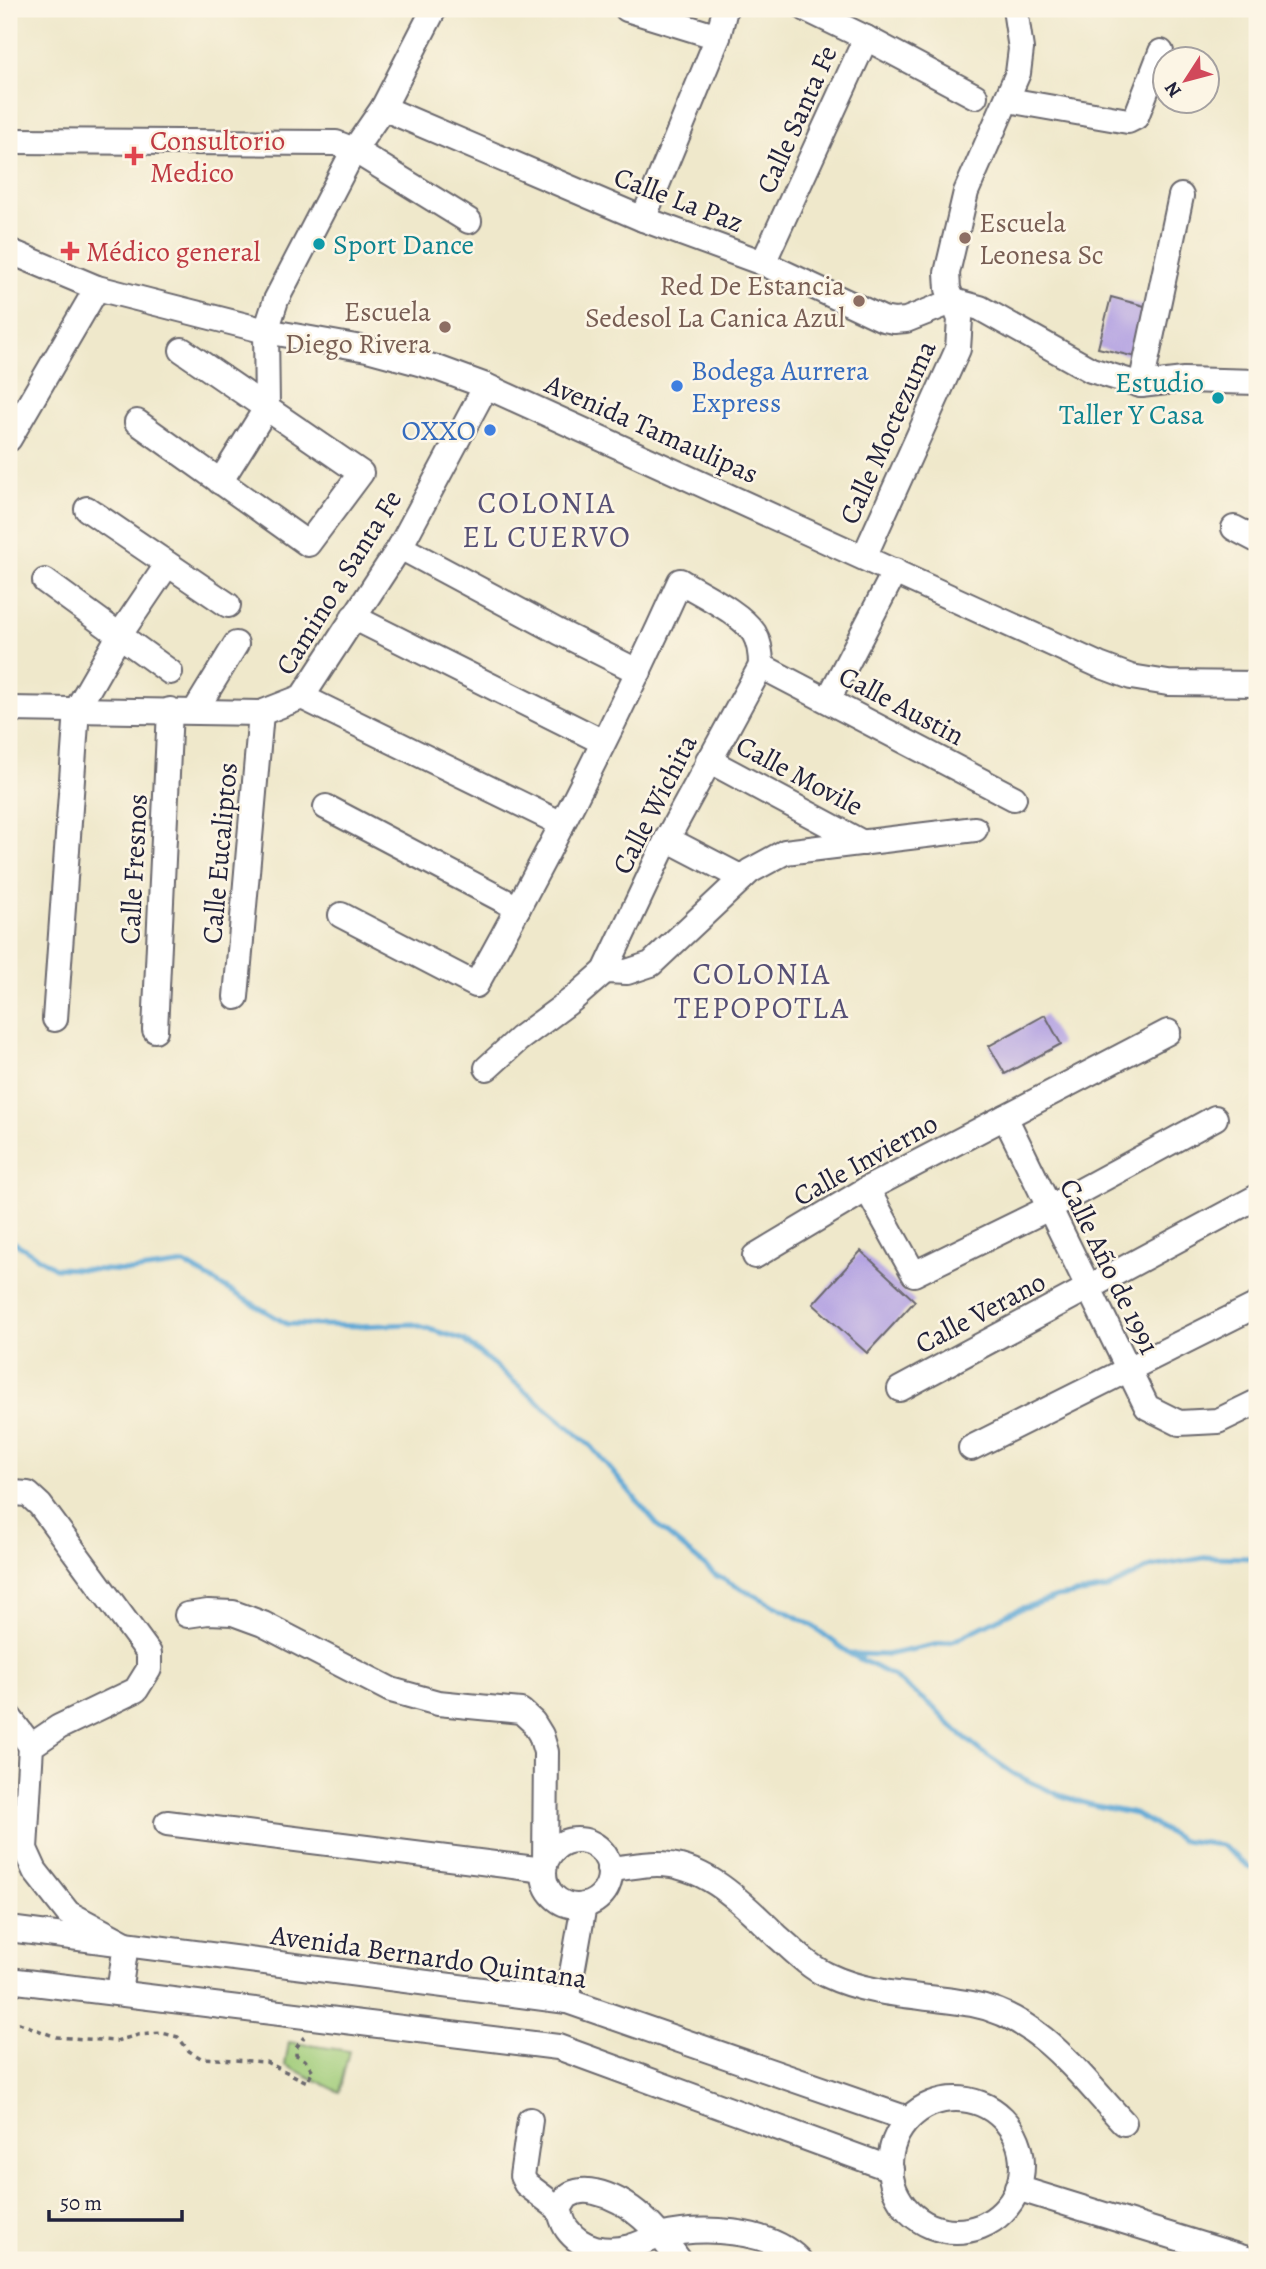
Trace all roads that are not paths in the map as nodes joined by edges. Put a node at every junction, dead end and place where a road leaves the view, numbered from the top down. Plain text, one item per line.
1 (434, 9) edge
2 (627, 9) edge
3 (725, 9) edge
4 (806, 9) edge
5 (1015, 9) edge
6 (719, 37) junction
7 (866, 38) junction
8 (1150, 81) edge
9 (975, 96) dead end
10 (1008, 100) junction
11 (383, 108) junction
12 (9, 141) edge
13 (354, 150) junction
14 (1181, 196) dead end
15 (643, 219) junction
16 (468, 221) dead end
17 (9, 251) edge
18 (763, 263) junction
19 (97, 288) junction
20 (954, 301) junction
21 (266, 331) junction
22 (182, 349) dead end
23 (1257, 382) edge
24 (1141, 385) junction
25 (486, 386) junction
26 (18, 403) edge
27 (267, 407) junction
28 (137, 422) dead end
29 (9, 439) edge
30 (220, 482) junction
31 (87, 509) dead end
32 (1234, 528) dead end
33 (1257, 540) edge
34 (400, 547) junction
35 (864, 557) junction
36 (167, 565) junction
37 (895, 571) junction
38 (45, 581) dead end
39 (228, 605) dead end
40 (353, 617) junction
41 (119, 636) junction
42 (236, 644) dead end
43 (761, 666) junction
44 (170, 672) dead end
45 (639, 672) junction
46 (1257, 684) edge
47 (302, 697) junction
48 (828, 700) junction
49 (9, 709) edge
50 (77, 709) junction
51 (170, 710) junction
52 (195, 711) junction
53 (261, 713) junction
54 (603, 742) junction
55 (708, 760) junction
56 (1014, 798) dead end
57 (326, 807) dead end
58 (562, 824) junction
59 (975, 829) dead end
60 (667, 839) junction
61 (863, 843) junction
62 (742, 878) junction
63 (518, 908) junction
64 (341, 915) dead end
65 (605, 971) junction
66 (236, 997) dead end
67 (55, 1018) dead end
68 (155, 1030) dead end
69 (1168, 1032) dead end
70 (487, 1068) dead end
71 (1005, 1118) junction
72 (1215, 1118) dead end
73 (867, 1189) junction
74 (1257, 1197) edge
75 (1049, 1208) junction
76 (755, 1256) dead end
77 (1088, 1288) junction
78 (1257, 1305) edge
79 (1127, 1368) junction
80 (900, 1389) dead end
81 (1257, 1402) edge
82 (971, 1448) dead end
83 (13, 1493) dead end
84 (187, 1615) dead end
85 (9, 1717) edge
86 (31, 1746) junction
87 (167, 1823) dead end
88 (545, 1867) junction
89 (609, 1869) junction
90 (584, 1905) junction
91 (9, 1929) edge
92 (126, 1944) junction
93 (9, 1980) edge
94 (119, 1993) junction
95 (568, 2001) junction
96 (908, 2119) junction
97 (530, 2120) dead end
98 (1124, 2123) dead end
99 (891, 2169) junction
100 (1017, 2188) junction
101 (559, 2209) junction
102 (661, 2236) junction
103 (678, 2260) edge
104 (799, 2260) edge
105 (1250, 2260) edge

1 - 11 street
2 - 6 street
3 - 6 street
4 - 7 street
5 - 10 street, Calle Moctezuma
6 - 15 street
7 - 9 street
7 - 18 street, Calle Santa Fe
8 - 10 street
10 - 20 street, Calle Moctezuma
11 - 13 street
11 - 15 street, Calle La Paz
12 - 13 street
13 - 16 street
13 - 21 street
14 - 24 street
15 - 18 street, Calle La Paz
17 - 19 street, Avenida Tamaulipas
18 - 20 street, Calle La Paz
19 - 21 street, Avenida Tamaulipas
19 - 26 street
20 - 24 street
20 - 35 street, Calle Moctezuma
21 - 25 street, Avenida Tamaulipas
21 - 27 street
22 - 27 street
23 - 24 street
25 - 34 street, Camino a Santa Fe
25 - 35 street, Avenida Tamaulipas
26 - 29 street
27 - 30 street
27 - 30 street
28 - 30 street
31 - 36 street
32 - 33 street
34 - 40 street, Camino a Santa Fe
34 - 45 street
35 - 37 street, Avenida Tamaulipas
36 - 39 street
36 - 41 street
37 - 46 street, Avenida Tamaulipas
37 - 48 street
38 - 41 street
40 - 47 street, Camino a Santa Fe
40 - 54 street
41 - 44 street
41 - 50 street
42 - 52 street
43 - 45 street
43 - 48 street, Calle Austin
43 - 55 street, Calle Wichita
45 - 54 street
47 - 53 street, Camino a Santa Fe
47 - 58 street
48 - 56 street, Calle Austin
49 - 50 street, Camino a Santa Fe
50 - 51 street, Camino a Santa Fe
50 - 67 street
51 - 52 street, Camino a Santa Fe
51 - 68 street, Calle Fresnos
52 - 53 street, Camino a Santa Fe
53 - 66 street, Calle Eucaliptos
54 - 58 street
55 - 60 street, Calle Wichita
55 - 61 street, Calle Movile
57 - 63 street
58 - 63 street
59 - 61 street
60 - 62 street
60 - 65 street, Calle Wichita
61 - 62 street
62 - 65 street
63 - 64 street
65 - 70 street
69 - 71 street, Calle Invierno
71 - 73 street, Calle Invierno
71 - 75 street, Calle Año de 1991
72 - 75 street
73 - 75 street
73 - 76 street, Calle Invierno
74 - 77 street, Calle Verano
75 - 77 street, Calle Año de 1991
77 - 79 street, Calle Año de 1991
77 - 80 street, Calle Verano
78 - 79 street
79 - 81 street, Calle Año de 1991
79 - 82 street
83 - 86 street
84 - 88 street
85 - 86 street
86 - 92 street
87 - 88 street
88 - 89 street
88 - 90 street
89 - 90 street
89 - 98 street
90 - 95 street
91 - 92 street, Avenida Bernardo Quintana
92 - 94 street
92 - 95 street, Avenida Bernardo Quintana
93 - 94 street
94 - 99 street
95 - 96 street, Avenida Bernardo Quintana
96 - 99 street
96 - 100 street
97 - 101 street
99 - 100 street
100 - 105 street
101 - 102 street
101 - 102 street
102 - 103 street
102 - 104 street

